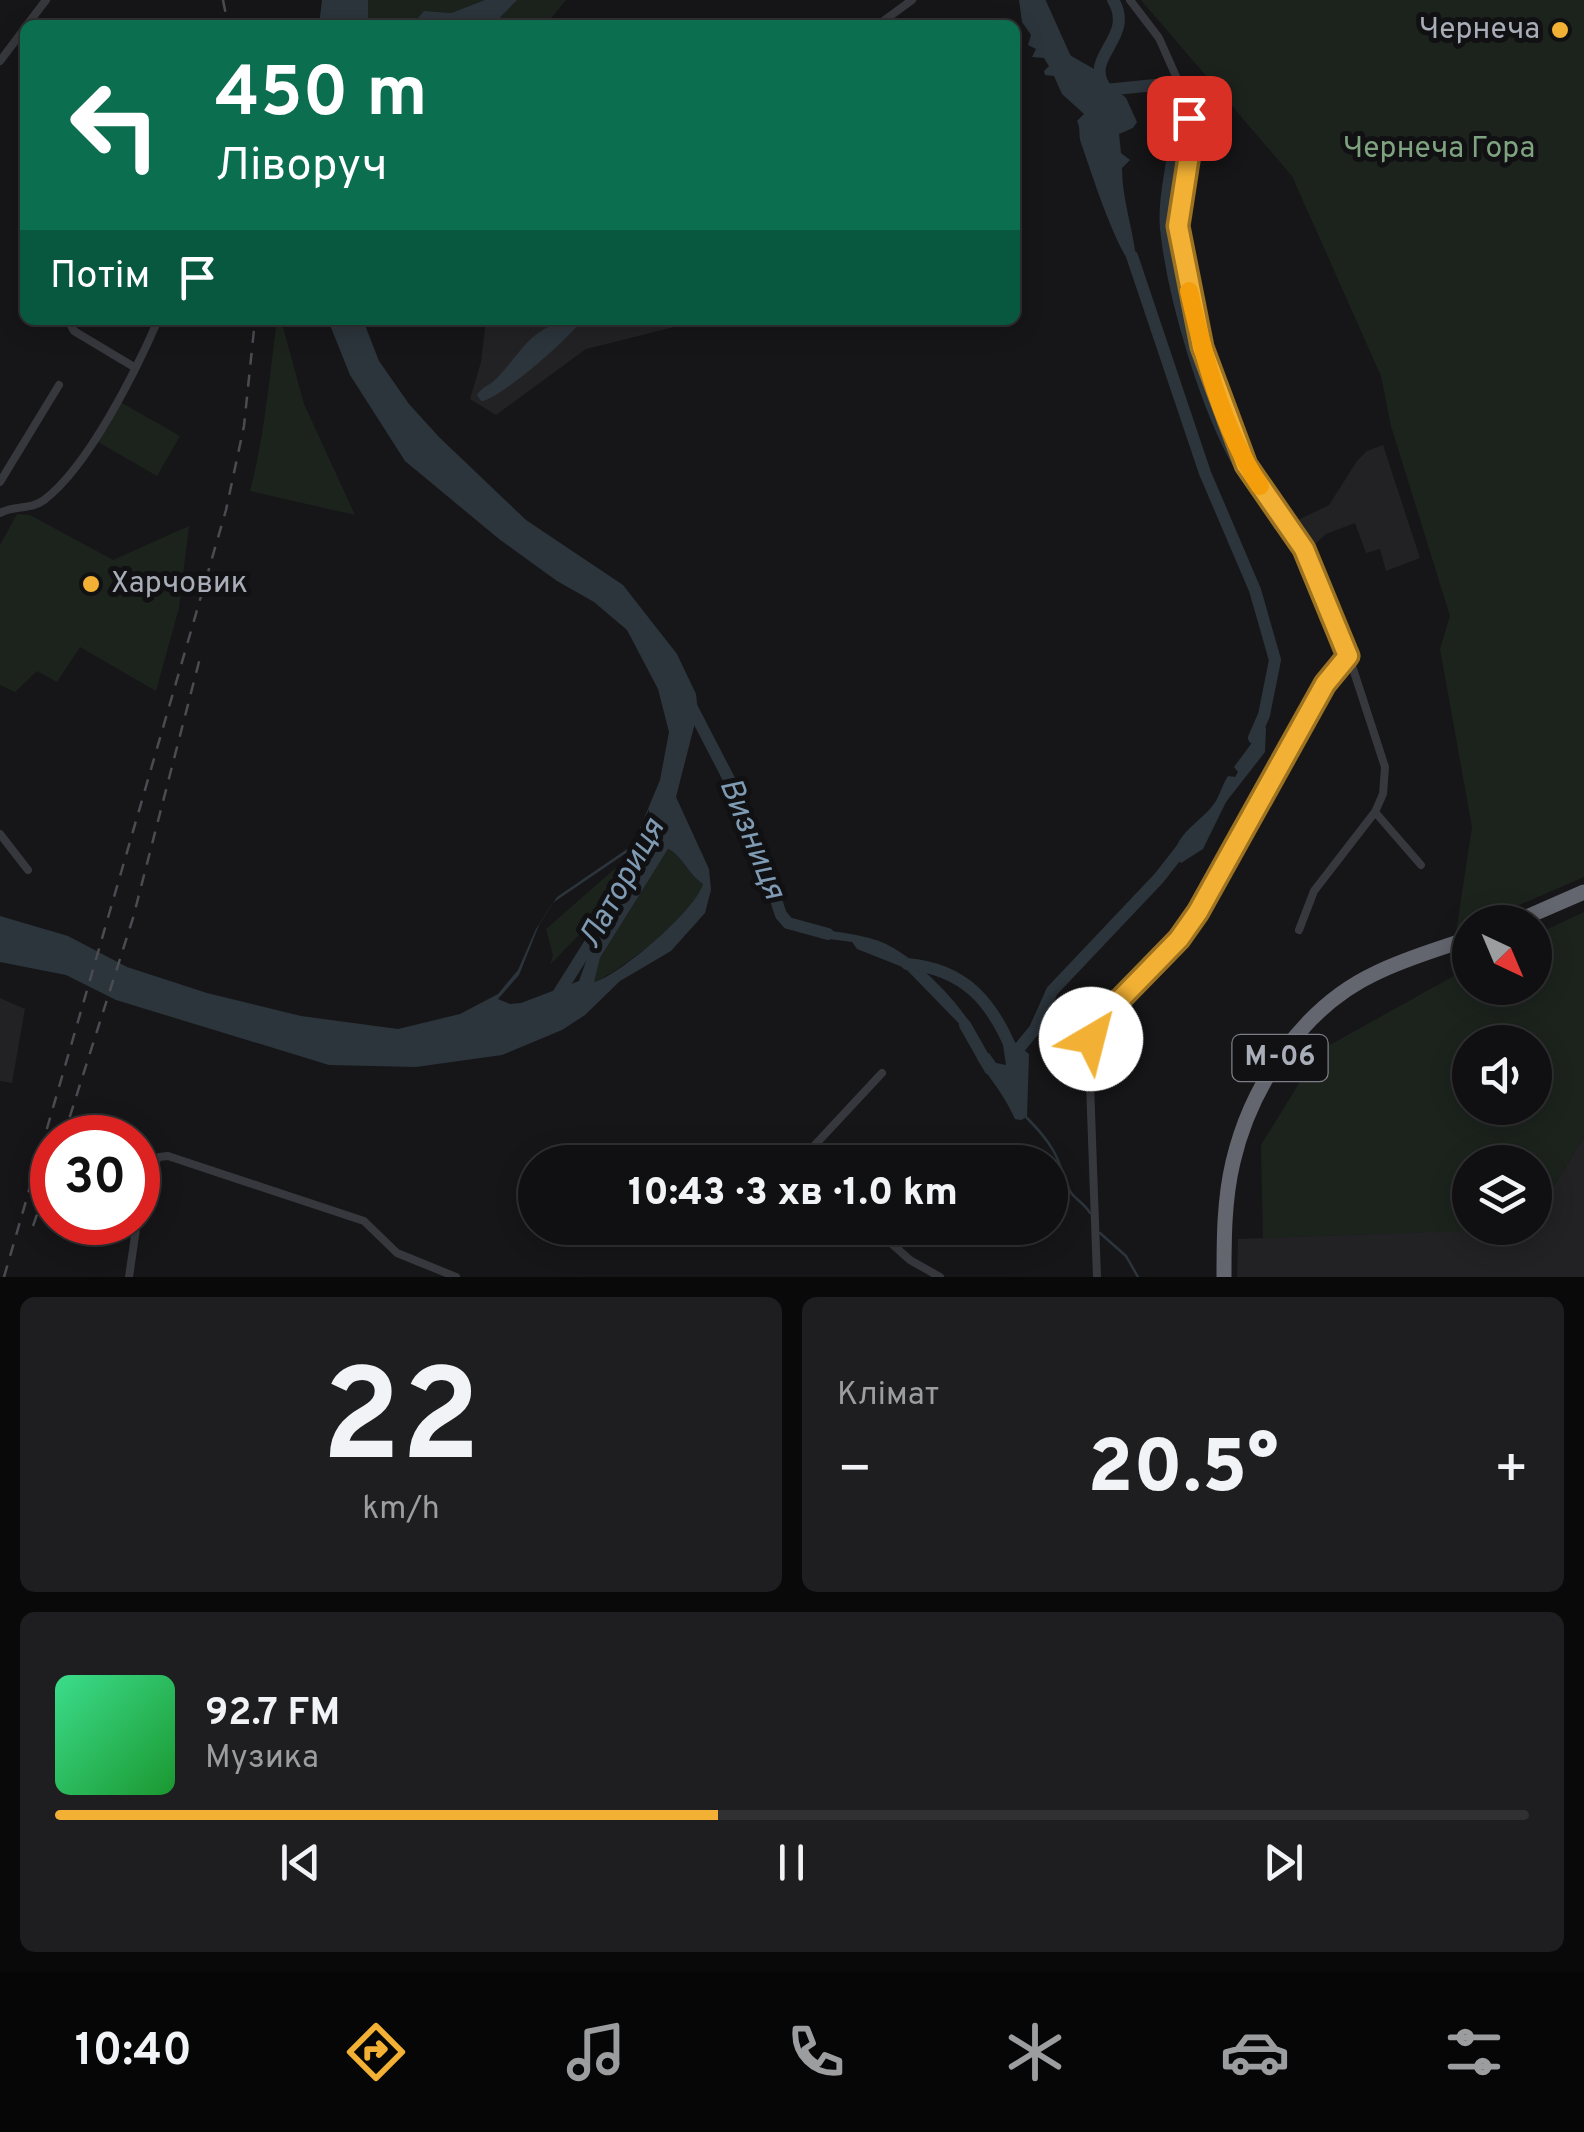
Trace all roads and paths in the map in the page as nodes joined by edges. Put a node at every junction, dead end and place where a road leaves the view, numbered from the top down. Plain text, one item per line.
1 (46, 0) edge
2 (912, 0) edge
3 (1130, 0) edge
4 (31, 20) edge
5 (885, 20) edge
6 (20, 34) edge
7 (0, 61) edge
8 (71, 325) edge
9 (155, 325) edge
10 (134, 367) junction
11 (59, 385) dead end
12 (0, 482) edge
13 (0, 514) edge
14 (1348, 656) junction
15 (1375, 812) junction
16 (0, 834) edge
17 (1421, 864) dead end
18 (28, 870) dead end
19 (1584, 892) edge
20 (1552, 906) edge
21 (1299, 930) dead end
22 (1452, 945) edge
23 (882, 1073) dead end
24 (815, 1145) edge
25 (160, 1160) edge
26 (134, 1245) edge
27 (893, 1245) edge
28 (130, 1277) edge
29 (456, 1277) edge
30 (940, 1277) edge
31 (1097, 1277) edge
32 (1224, 1277) edge

1 - 4 street
2 - 5 street
3 - 14 street
6 - 7 street
8 - 10 street
9 - 10 street
10 - 13 street
11 - 12 street
14 - 15 street
14 - 31 street
15 - 17 street
15 - 21 street
16 - 18 street
19 - 20 highway
22 - 32 highway, М-06
23 - 24 street
25 - 29 street
26 - 28 street
27 - 30 street

